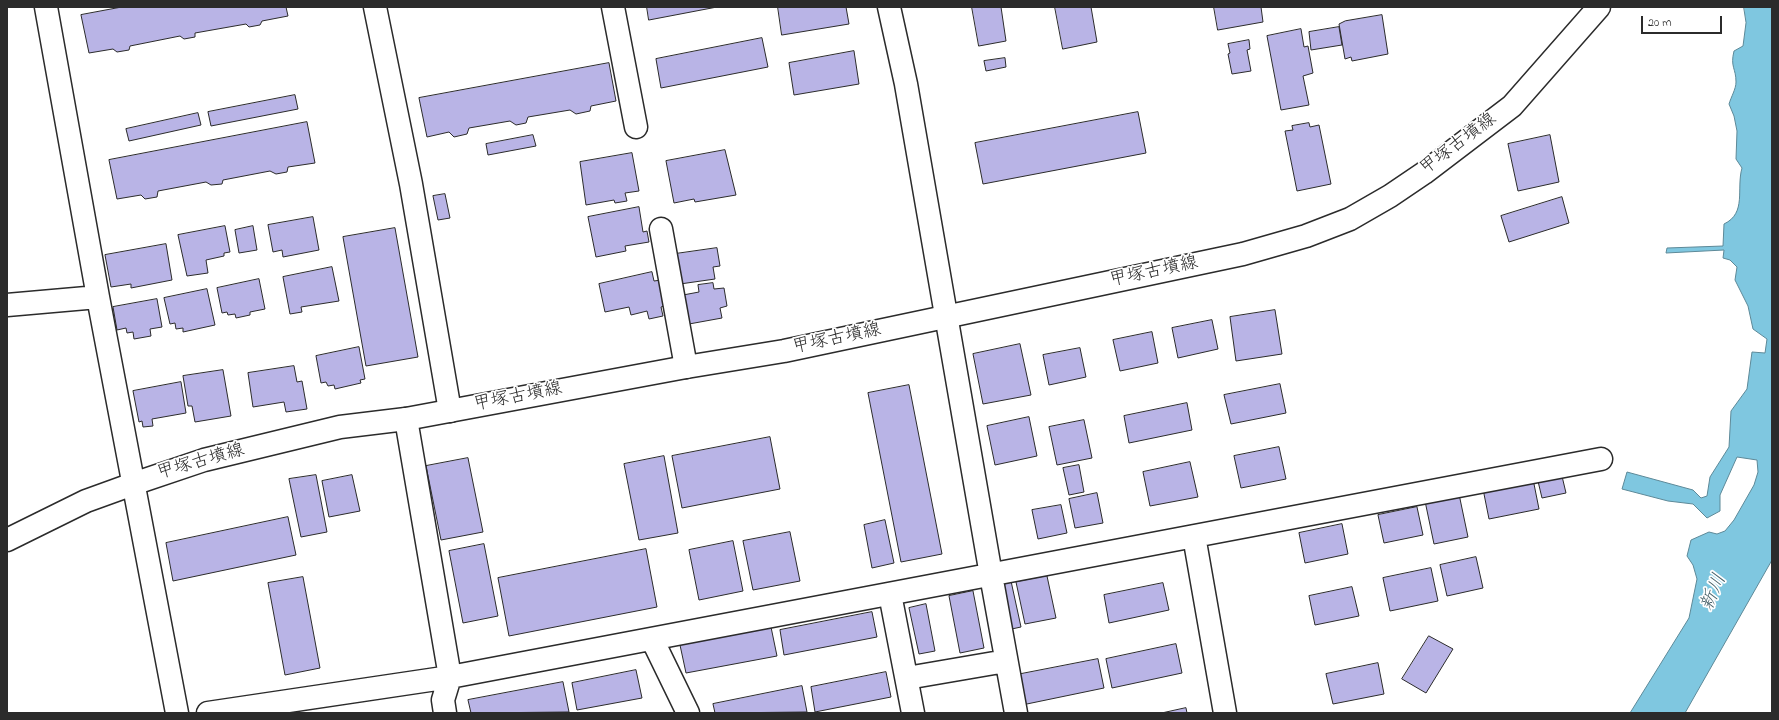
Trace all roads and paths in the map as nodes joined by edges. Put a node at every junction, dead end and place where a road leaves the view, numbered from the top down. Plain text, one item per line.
1 (46, 7) edge
2 (375, 7) edge
3 (613, 7) edge
4 (889, 7) edge
5 (1599, 7) edge
6 (636, 127) dead end
7 (661, 229) dead end
8 (98, 298) junction
9 (7, 305) edge
10 (947, 316) junction
11 (686, 367) junction
12 (450, 411) junction
13 (406, 418) junction
14 (1601, 459) dead end
15 (133, 484) junction
16 (1194, 536) junction
17 (7, 540) edge
18 (991, 574) junction
19 (890, 594) junction
20 (652, 639) junction
21 (1006, 661) junction
22 (450, 677) junction
23 (907, 678) junction
24 (176, 713) edge
25 (208, 713) edge
26 (445, 713) edge
27 (688, 713) edge
28 (913, 713) edge
29 (1016, 713) edge
30 (1225, 713) edge

1 - 8 street
2 - 12 street
3 - 6 street
4 - 10 street
5 - 10 street, 甲塚古墳線
7 - 11 street
8 - 9 street
8 - 15 street
10 - 11 street, 甲塚古墳線
10 - 18 street
11 - 12 street, 甲塚古墳線
12 - 13 street, 甲塚古墳線
13 - 15 street, 甲塚古墳線
13 - 22 street
14 - 16 street
15 - 17 street, 甲塚古墳線
15 - 24 street
16 - 18 street
16 - 30 street
18 - 19 street
18 - 21 street
19 - 20 street
19 - 23 street
20 - 22 street
20 - 27 street
21 - 23 street
21 - 29 street
22 - 25 street
22 - 26 street
23 - 28 street

